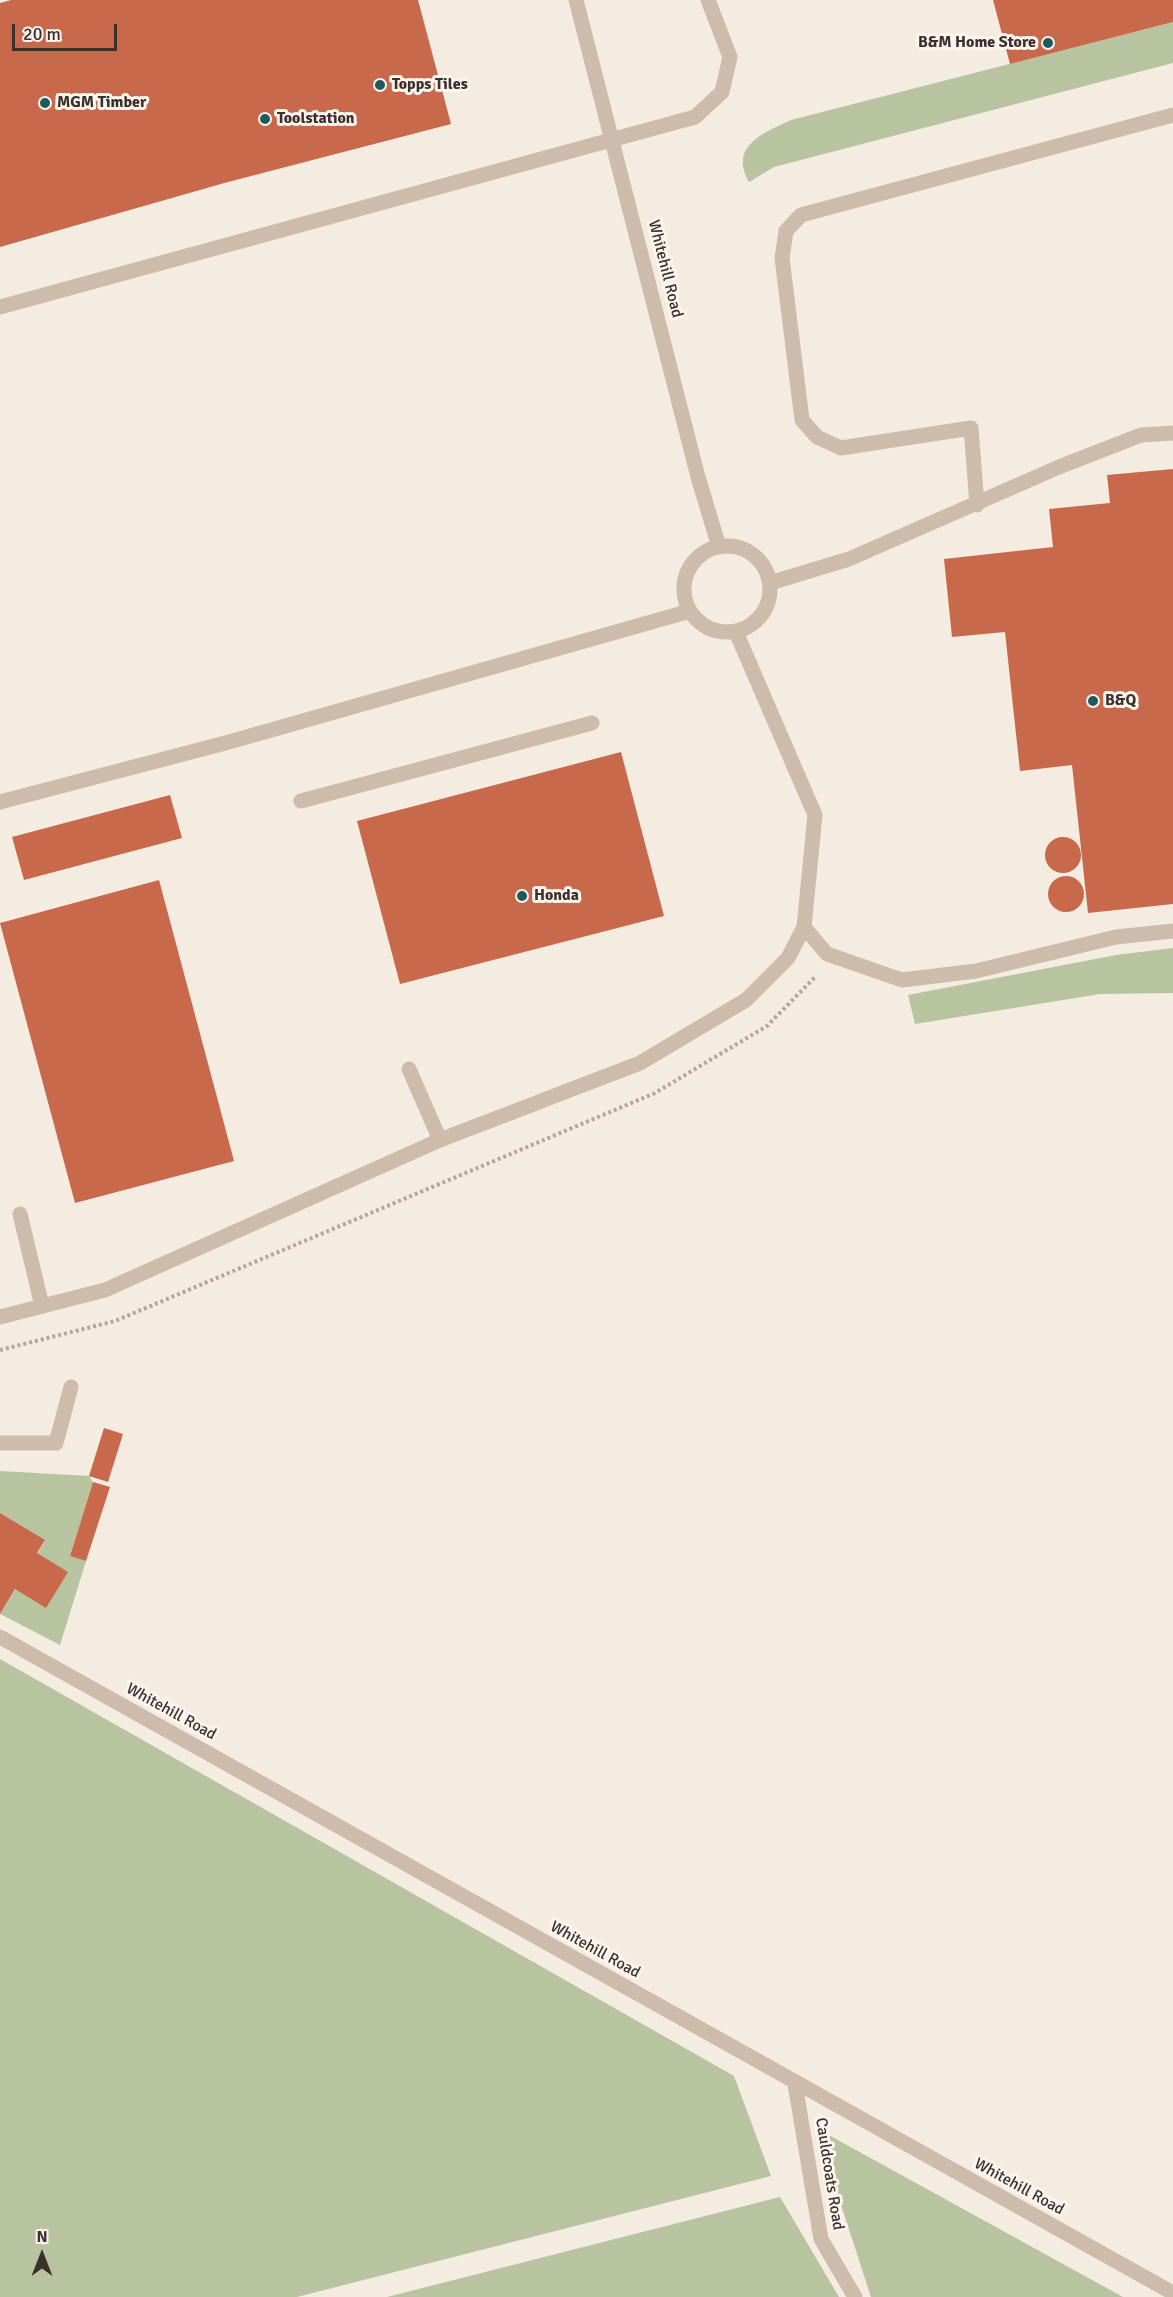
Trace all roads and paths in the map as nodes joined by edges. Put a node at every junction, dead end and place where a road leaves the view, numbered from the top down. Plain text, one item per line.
1 (576, 0) edge
2 (708, 0) edge
3 (1173, 115) edge
4 (615, 141) junction
5 (0, 307) edge
6 (1173, 433) edge
7 (977, 505) junction
8 (719, 547) junction
9 (770, 583) junction
10 (690, 611) junction
11 (736, 632) junction
12 (592, 723) dead end
13 (301, 801) dead end
14 (0, 802) edge
15 (804, 927) junction
16 (1173, 931) edge
17 (827, 954) junction
18 (409, 1069) dead end
19 (441, 1140) junction
20 (20, 1214) dead end
21 (42, 1306) junction
22 (0, 1317) edge
23 (0, 1350) edge
24 (71, 1387) dead end
25 (0, 1443) edge
26 (0, 1637) edge
27 (795, 2084) junction
28 (1173, 2293) edge
29 (855, 2297) edge

1 - 4 street, Whitehill Road
2 - 4 street
3 - 7 street
4 - 5 street
4 - 8 street, Whitehill Road
6 - 7 street
7 - 9 street
8 - 9 street
8 - 10 street
9 - 11 street
10 - 11 street
10 - 14 street
11 - 15 street
12 - 13 street
15 - 17 street
15 - 19 street
16 - 17 street
17 - 23 path
18 - 19 street
19 - 21 street
20 - 21 street
21 - 22 street
24 - 25 street
26 - 27 street, Whitehill Road
27 - 28 street, Whitehill Road
27 - 29 street, Cauldcoats Road

